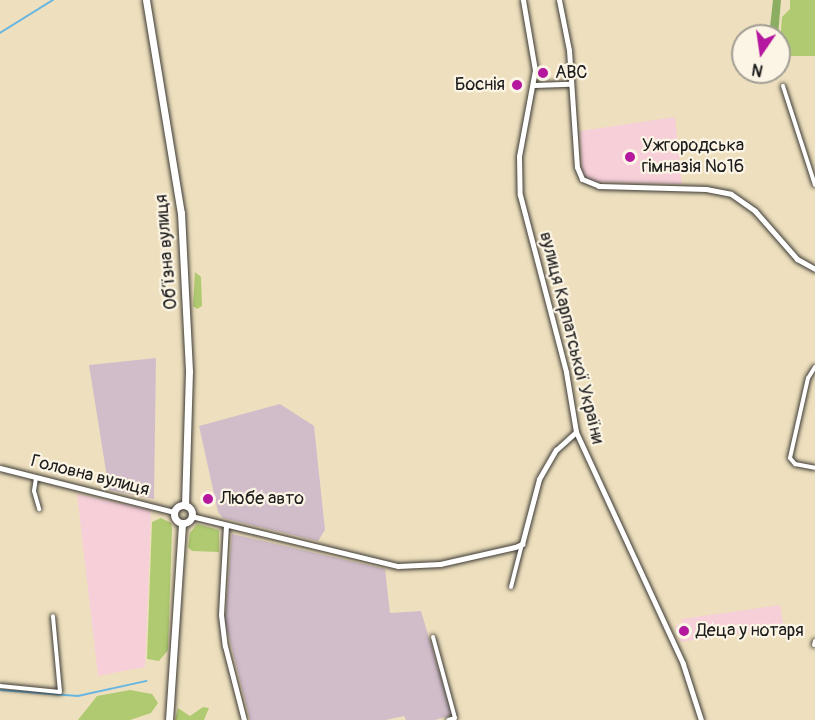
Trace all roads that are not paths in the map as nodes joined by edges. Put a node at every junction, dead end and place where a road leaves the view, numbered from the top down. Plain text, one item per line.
1 (146, 0) edge
2 (523, 0) edge
3 (559, 0) edge
4 (569, 84) junction
5 (534, 85) junction
6 (783, 86) dead end
7 (815, 185) edge
8 (815, 269) edge
9 (815, 367) edge
10 (576, 432) junction
11 (0, 468) edge
12 (815, 468) edge
13 (36, 478) junction
14 (185, 505) junction
15 (39, 509) dead end
16 (174, 512) junction
17 (191, 516) junction
18 (182, 523) junction
19 (226, 525) junction
20 (522, 544) junction
21 (511, 587) dead end
22 (53, 616) dead end
23 (433, 637) dead end
24 (0, 686) edge
25 (169, 720) edge
26 (244, 720) edge
27 (448, 720) edge
28 (701, 720) edge

1 - 14 highway, Обʼїзна вулиця
2 - 5 street, вулиця Карпатської України
3 - 4 street
4 - 5 street
4 - 8 street
5 - 10 street, вулиця Карпатської України
6 - 7 street
9 - 12 street
10 - 20 street
10 - 28 street, вулиця Карпатської України
11 - 13 street, Головна вулиця
13 - 15 street
13 - 16 street, Головна вулиця
14 - 16 highway
14 - 17 highway
16 - 18 highway
17 - 18 highway
17 - 19 street
18 - 25 highway
19 - 20 street
19 - 26 street
20 - 21 street
22 - 24 street
23 - 27 street

